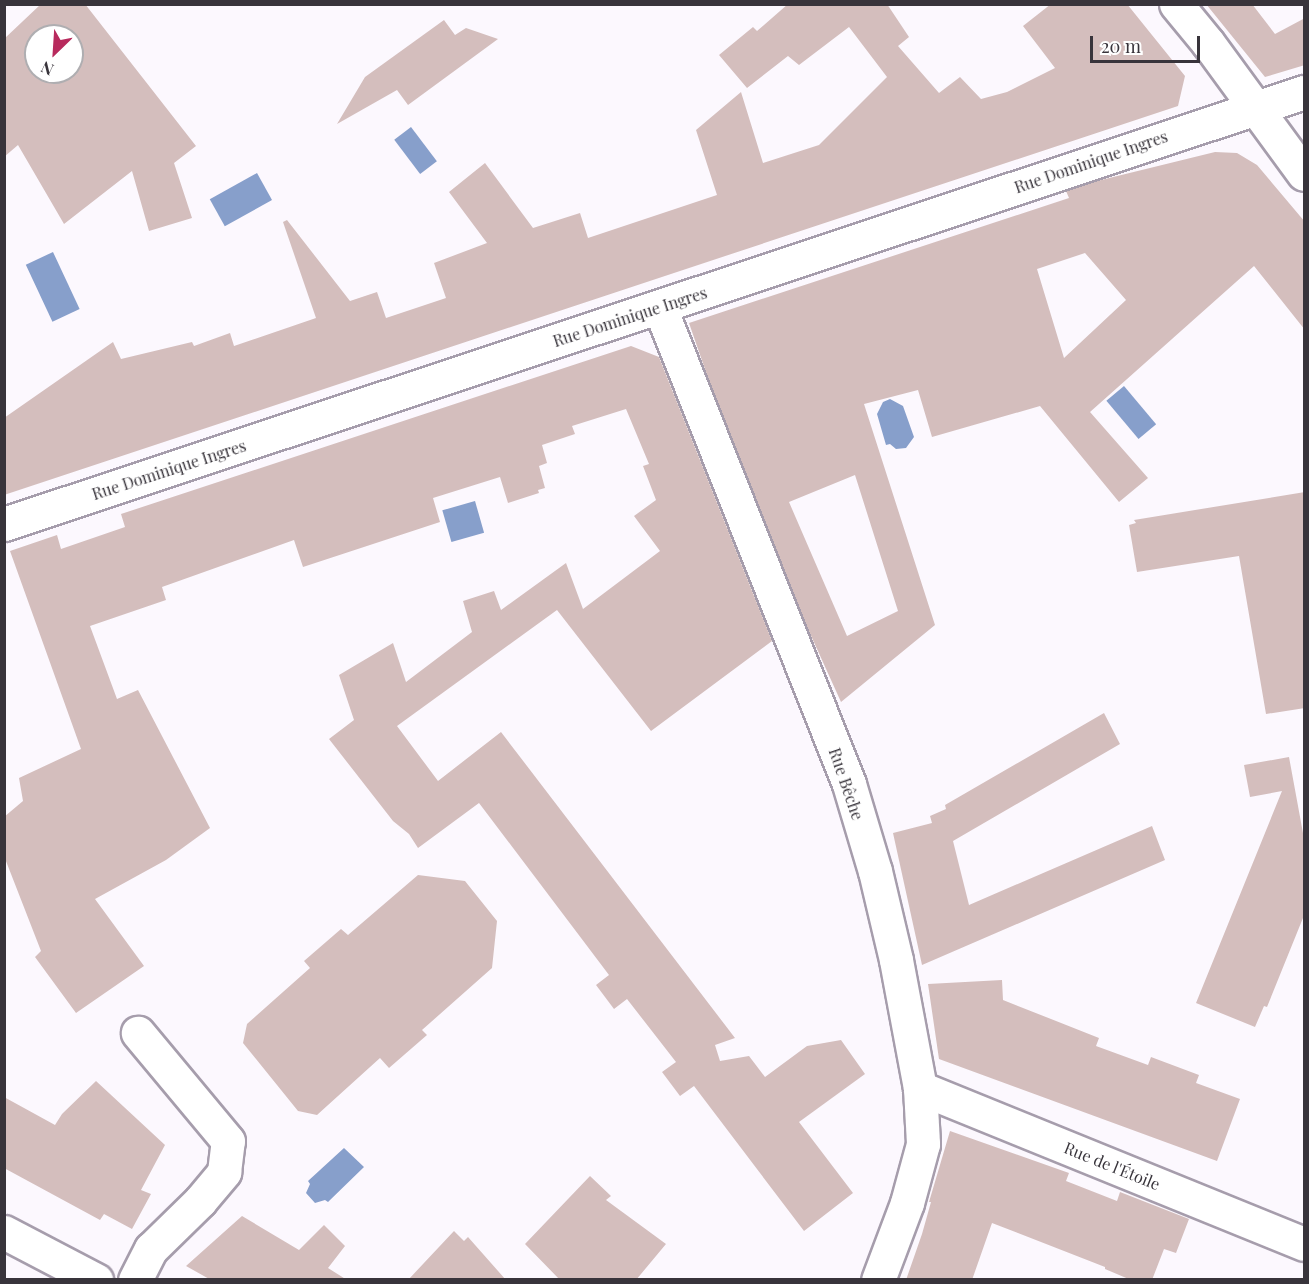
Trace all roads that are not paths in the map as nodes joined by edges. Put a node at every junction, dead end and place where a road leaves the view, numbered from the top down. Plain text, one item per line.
1 (1176, 4) edge
2 (1305, 92) edge
3 (1254, 107) junction
4 (1305, 174) edge
5 (660, 308) junction
6 (4, 524) edge
7 (138, 1033) dead end
8 (920, 1088) junction
9 (4, 1232) edge
10 (1305, 1244) edge
11 (96, 1280) edge
12 (135, 1280) edge
13 (878, 1280) edge

1 - 3 street
2 - 3 street, Rue Dominique Ingres
3 - 4 street
3 - 5 street, Rue Dominique Ingres
5 - 6 street, Rue Dominique Ingres
5 - 8 street, Rue Bêche
7 - 12 street
8 - 10 street, Rue de l'Étoile
8 - 13 street, Rue Bêche
9 - 11 street

